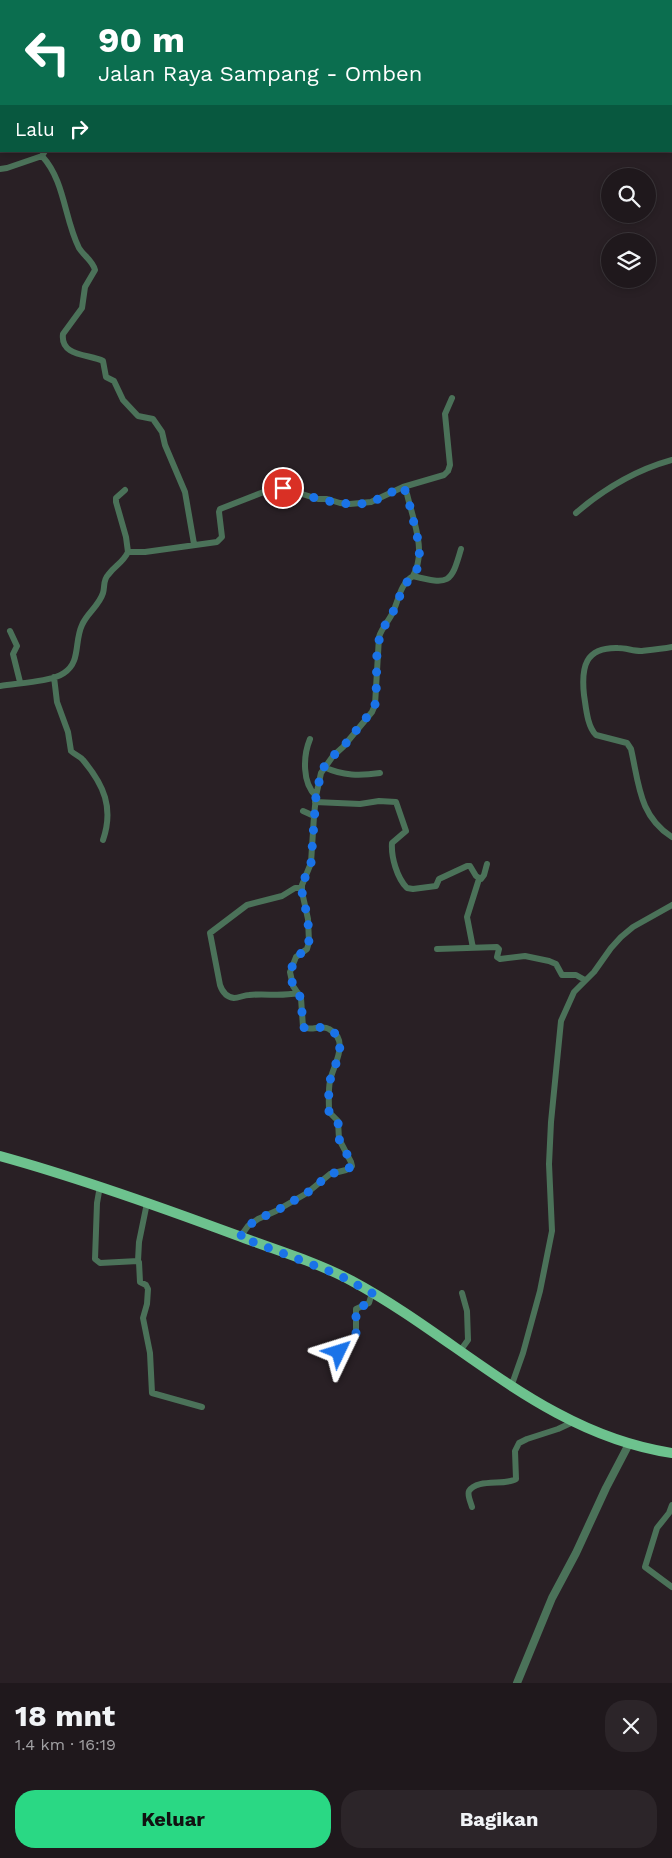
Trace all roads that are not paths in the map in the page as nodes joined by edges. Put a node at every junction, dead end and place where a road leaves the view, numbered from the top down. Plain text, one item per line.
1 (44, 153) edge
2 (0, 169) edge
3 (452, 398) dead end
4 (672, 460) edge
5 (403, 487) junction
6 (125, 490) dead end
7 (576, 513) dead end
8 (194, 544) junction
9 (461, 549) dead end
10 (128, 552) junction
11 (413, 576) junction
12 (10, 631) dead end
13 (672, 647) edge
14 (54, 677) junction
15 (20, 682) junction
16 (0, 686) edge
17 (310, 739) dead end
18 (324, 767) junction
19 (380, 773) dead end
20 (316, 799) junction
21 (303, 811) dead end
22 (314, 816) junction
23 (672, 837) edge
24 (103, 840) dead end
25 (487, 864) dead end
26 (479, 879) junction
27 (302, 888) junction
28 (672, 905) edge
29 (473, 948) junction
30 (437, 949) dead end
31 (585, 980) junction
32 (298, 993) junction
33 (0, 1156) edge
34 (100, 1186) junction
35 (147, 1203) junction
36 (240, 1237) junction
37 (138, 1261) junction
38 (372, 1293) junction
39 (462, 1293) dead end
40 (460, 1351) junction
41 (339, 1352) dead end
42 (511, 1387) junction
43 (202, 1407) dead end
44 (573, 1422) junction
45 (629, 1444) junction
46 (672, 1453) edge
47 (672, 1505) edge
48 (472, 1507) dead end
49 (672, 1587) edge
50 (517, 1683) edge

1 - 2 street
1 - 8 street
3 - 5 street
4 - 7 street
5 - 8 street
5 - 11 street
6 - 10 street
8 - 10 street
9 - 11 street
10 - 14 street
11 - 18 street
12 - 15 street
13 - 23 street
14 - 15 street
14 - 24 street
15 - 16 street
17 - 20 street
18 - 19 street
18 - 20 street
20 - 22 street
20 - 26 street
21 - 22 street
22 - 27 street
25 - 26 street
26 - 29 street
27 - 32 street
27 - 32 street
28 - 31 street
29 - 30 street
29 - 31 street
31 - 42 street
32 - 36 street
33 - 34 main road
34 - 35 main road
34 - 37 street
35 - 36 main road
35 - 37 street
36 - 38 main road
37 - 43 street
38 - 40 main road
38 - 41 street
39 - 40 street
40 - 42 main road
42 - 44 main road
44 - 45 main road
44 - 48 street
45 - 46 main road
45 - 50 street
47 - 49 street

